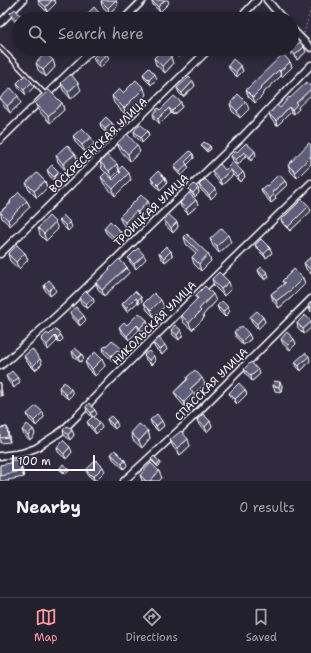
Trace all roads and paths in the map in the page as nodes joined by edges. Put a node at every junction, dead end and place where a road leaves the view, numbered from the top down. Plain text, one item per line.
1 (23, 0) edge
2 (143, 0) edge
3 (257, 0) edge
4 (266, 0) edge
5 (311, 8) edge
6 (131, 12) edge
7 (246, 12) edge
8 (277, 12) edge
9 (0, 23) edge
10 (299, 37) edge
11 (302, 40) junction
12 (0, 47) edge
13 (311, 48) edge
14 (86, 56) edge
15 (202, 56) edge
16 (311, 65) edge
17 (46, 95) junction
18 (0, 140) edge
19 (311, 183) edge
20 (0, 254) edge
21 (311, 299) edge
22 (0, 366) edge
23 (0, 456) edge
24 (124, 481) edge

1 - 9 street
2 - 6 street
3 - 7 street
4 - 8 street
5 - 11 path
10 - 11 street
11 - 13 street
12 - 17 lane
14 - 17 street
15 - 20 street, ВОСКРЕСЕНСКАЯ УЛИЦА
16 - 22 street, ТРОИЦКАЯ УЛИЦА
17 - 18 street
19 - 23 street, НИКОЛЬСКАЯ УЛИЦА
21 - 24 street, СПАССКАЯ УЛИЦА

